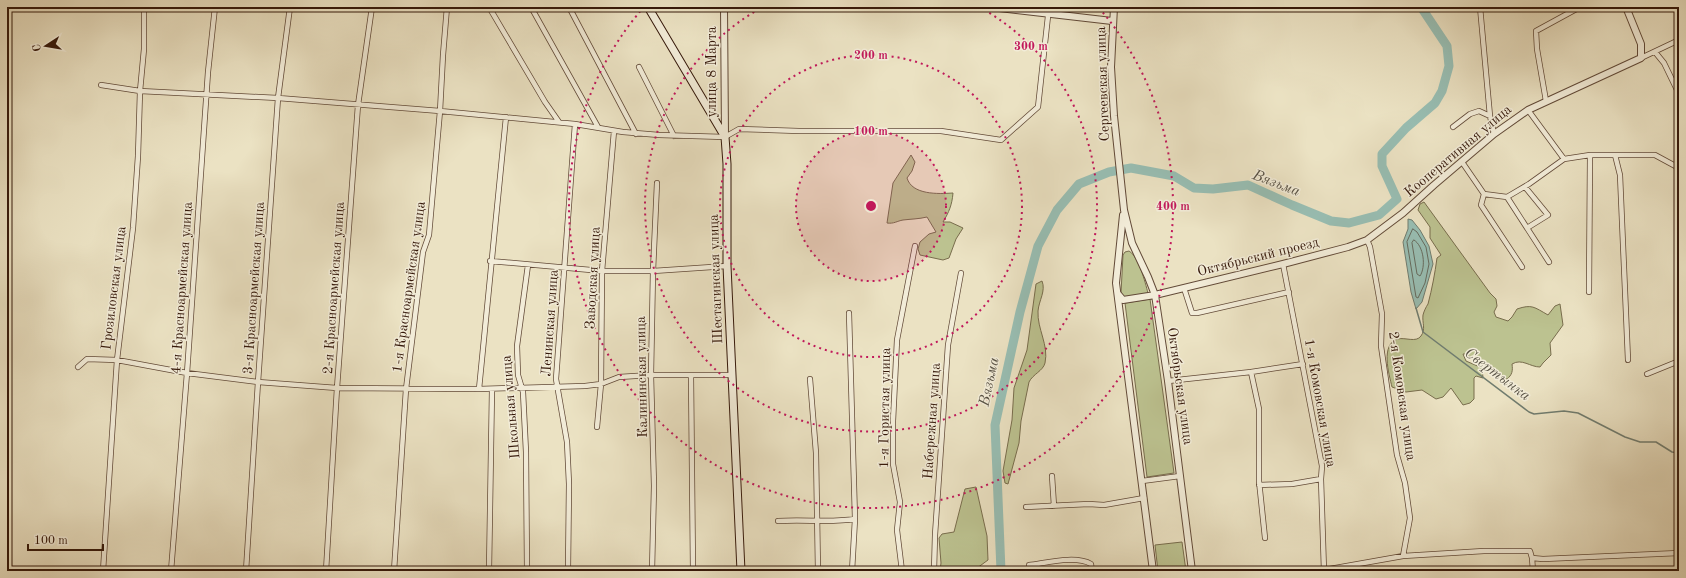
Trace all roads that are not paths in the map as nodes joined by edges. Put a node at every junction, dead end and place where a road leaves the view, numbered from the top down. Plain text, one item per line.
1 (144, 7) edge
2 (215, 7) edge
3 (290, 7) edge
4 (372, 7) edge
5 (447, 7) edge
6 (489, 7) edge
7 (531, 7) edge
8 (569, 7) edge
9 (648, 7) edge
10 (724, 7) edge
11 (991, 7) edge
12 (1114, 7) edge
13 (1480, 7) edge
14 (1580, 7) edge
15 (1626, 7) edge
16 (1048, 10) edge
17 (1112, 21) junction
18 (1679, 40) edge
19 (1655, 52) junction
20 (1641, 58) junction
21 (639, 67) dead end
22 (101, 85) dead end
23 (140, 91) junction
24 (207, 94) junction
25 (1679, 94) edge
26 (278, 98) junction
27 (1546, 101) junction
28 (358, 105) junction
29 (1528, 110) junction
30 (440, 111) junction
31 (1490, 116) junction
32 (506, 117) junction
33 (559, 122) junction
34 (575, 124) junction
35 (598, 127) junction
36 (1453, 127) dead end
37 (614, 131) junction
38 (636, 134) junction
39 (1494, 134) junction
40 (674, 136) junction
41 (725, 137) junction
42 (1590, 155) junction
43 (1615, 155) junction
44 (1564, 159) junction
45 (1462, 162) junction
46 (1679, 168) edge
47 (1120, 178) joint
48 (657, 183) dead end
49 (1525, 187) junction
50 (1484, 194) junction
51 (1507, 197) junction
52 (1124, 210) junction
53 (1527, 228) junction
54 (1367, 240) junction
55 (1132, 243) junction
56 (914, 246) dead end
57 (1119, 246) junction
58 (490, 261) junction
59 (1549, 262) dead end
60 (1283, 264) junction
61 (528, 265) junction
62 (727, 266) junction
63 (1522, 267) dead end
64 (564, 269) junction
65 (602, 271) junction
66 (653, 271) junction
67 (961, 273) dead end
68 (1184, 288) junction
69 (1289, 292) junction
70 (1590, 292) dead end
71 (1118, 294) junction
72 (1155, 295) junction
73 (848, 313) dead end
74 (117, 360) junction
75 (1628, 360) dead end
76 (1679, 361) edge
77 (1302, 364) junction
78 (78, 367) dead end
79 (1251, 372) junction
80 (187, 373) junction
81 (1646, 374) dead end
82 (651, 375) junction
83 (691, 375) junction
84 (732, 375) junction
85 (810, 379) dead end
86 (1168, 381) junction
87 (258, 382) junction
88 (601, 384) junction
89 (521, 387) junction
90 (558, 387) junction
91 (337, 388) junction
92 (406, 389) junction
93 (479, 389) junction
94 (492, 389) junction
95 (597, 427) dead end
96 (1052, 476) dead end
97 (1180, 476) junction
98 (1321, 480) junction
99 (1142, 481) junction
100 (1259, 485) junction
101 (1144, 498) junction
102 (1054, 506) junction
103 (1026, 507) dead end
104 (855, 519) junction
105 (817, 520) junction
106 (778, 521) dead end
107 (1265, 538) dead end
108 (1679, 553) edge
109 (1403, 556) junction
110 (1532, 558) junction
111 (1029, 565) dead end
112 (1324, 570) edge
113 (103, 571) edge
114 (170, 571) edge
115 (246, 571) edge
116 (326, 571) edge
117 (394, 571) edge
118 (489, 571) edge
119 (527, 571) edge
120 (568, 571) edge
121 (652, 571) edge
122 (693, 571) edge
123 (741, 571) edge
124 (818, 571) edge
125 (852, 571) edge
126 (902, 571) edge
127 (934, 571) edge
128 (1092, 571) edge
129 (1153, 571) edge
130 (1192, 571) edge
131 (1532, 571) edge

1 - 23 street, Грозиловская улица
2 - 24 street, 4-я Красноармейская улица
3 - 26 street, 3-я Красноармейская улица
4 - 28 street, 2-я Красноармейская улица
5 - 30 street, 1-я Красноармейская улица
6 - 33 street
7 - 35 street
8 - 38 street
9 - 41 main road, Шестагинская улица
10 - 41 street, улица 8 Марта
11 - 16 street
12 - 17 street, Сергеевская улица
13 - 31 street
14 - 27 street
15 - 20 street
16 - 17 street
16 - 41 street
17 - 47 street, Сергеевская улица
18 - 19 street, Кооперативная улица
19 - 20 street, Кооперативная улица
19 - 25 street
20 - 27 street, Кооперативная улица
21 - 40 street
22 - 23 street
23 - 24 street
23 - 74 street, Грозиловская улица
24 - 26 street
24 - 80 street, 4-я Красноармейская улица
26 - 28 street
26 - 87 street, 3-я Красноармейская улица
27 - 29 street, Кооперативная улица
28 - 30 street
28 - 91 street, 2-я Красноармейская улица
29 - 39 street, Кооперативная улица
29 - 44 street
30 - 32 street
30 - 92 street, 1-я Красноармейская улица
31 - 36 street
31 - 39 street
32 - 33 street
32 - 58 street
33 - 34 street
34 - 35 street
34 - 64 street, Ленинская улица
35 - 37 street
37 - 38 street
37 - 65 street, Заводская улица
38 - 40 street
39 - 45 street, Кооперативная улица
40 - 41 street
41 - 62 main road, Шестагинская улица
42 - 43 street
42 - 44 street
42 - 70 street
43 - 46 street
43 - 75 street
44 - 49 street
45 - 50 street
45 - 54 street, Кооперативная улица
47 - 52 street, Октябрьская улица
48 - 66 street, Калининская улица
49 - 51 street
49 - 53 street
50 - 51 street
50 - 63 street
51 - 53 street
52 - 55 street, Октябрьская улица
52 - 57 street, Октябрьская улица
53 - 59 street
54 - 60 street, Октябрьский проезд
54 - 109 street, 2-я Комовская улица
55 - 57 street
55 - 72 street, Октябрьская улица
56 - 126 street, 1-я Гористая улица
57 - 71 street, Октябрьская улица
58 - 61 street
58 - 93 street
60 - 68 street, Октябрьский проезд
60 - 69 street, 1-я Комовская улица
61 - 64 street
61 - 89 street, Школьная улица
62 - 66 street
62 - 84 main road, Шестагинская улица
64 - 65 street
64 - 90 street, Ленинская улица
65 - 66 street
65 - 88 street, Заводская улица
66 - 82 street, Калининская улица
67 - 127 street, Набережная улица
68 - 69 street
68 - 72 street, Октябрьский проезд
69 - 77 street, 1-я Комовская улица
71 - 72 street, Октябрьский проезд
71 - 99 street, Октябрьская улица
72 - 86 street, Октябрьская улица
73 - 104 street
74 - 78 street
74 - 80 street
74 - 113 street, Грозиловская улица
76 - 81 street
77 - 79 street
77 - 98 street, 1-я Комовская улица
79 - 86 street
79 - 100 street
80 - 87 street
80 - 114 street, 4-я Красноармейская улица
82 - 83 street
82 - 88 street
82 - 121 street, Калининская улица
83 - 84 street
83 - 122 street
84 - 123 main road, Шестагинская улица
85 - 105 street
86 - 97 street, Октябрьская улица
87 - 91 street
87 - 115 street, 3-я Красноармейская улица
88 - 90 street
88 - 95 street, Заводская улица
89 - 90 street
89 - 94 street
89 - 119 street, Школьная улица
90 - 120 street, Ленинская улица
91 - 92 street
91 - 116 street, 2-я Красноармейская улица
92 - 93 street
92 - 117 street, 1-я Красноармейская улица
93 - 94 street
94 - 118 street
96 - 102 street
97 - 99 street
97 - 130 street, Октябрьская улица
98 - 100 street
98 - 112 street, 1-я Комовская улица
99 - 101 street, Октябрьская улица
100 - 107 street
101 - 102 street
101 - 129 street, Октябрьская улица
102 - 103 street
104 - 105 street
104 - 125 street
105 - 106 street
105 - 124 street
108 - 110 street
109 - 110 street
109 - 112 street
110 - 131 street
111 - 128 street

